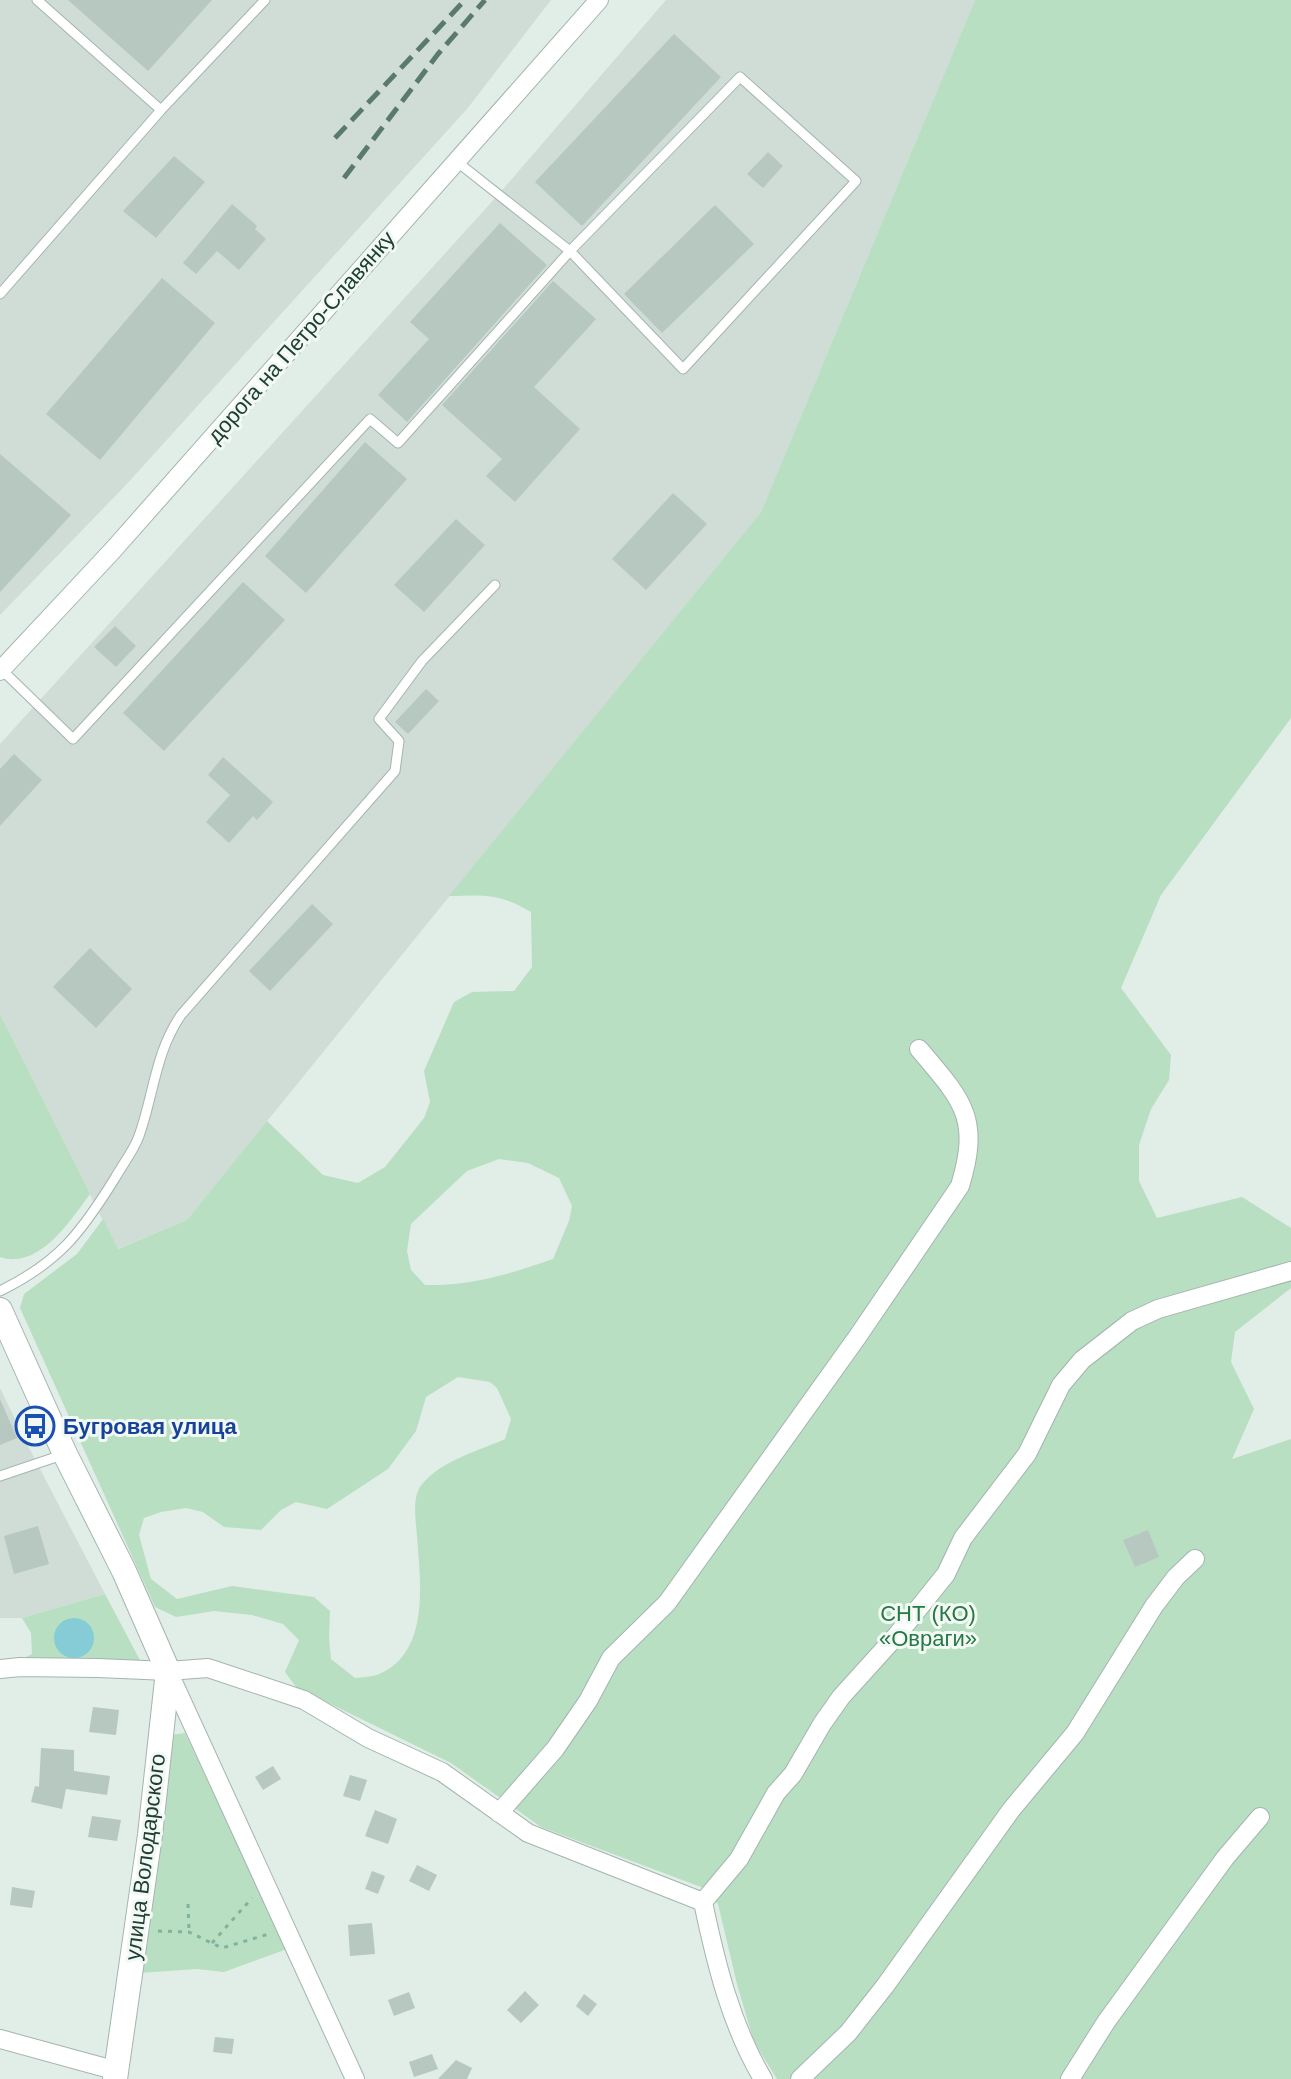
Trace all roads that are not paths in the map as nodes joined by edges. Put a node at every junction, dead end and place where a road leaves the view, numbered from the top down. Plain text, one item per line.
1 (37, 0) edge
2 (265, 0) edge
3 (599, 0) edge
4 (161, 110) junction
5 (456, 161) junction
6 (570, 251) junction
7 (0, 294) edge
8 (495, 585) dead end
9 (1, 670) edge
10 (919, 1049) dead end
11 (1291, 1271) edge
12 (0, 1291) edge
13 (0, 1310) edge
14 (65, 1454) junction
15 (0, 1476) edge
16 (1195, 1559) dead end
17 (0, 1669) edge
18 (168, 1671) junction
19 (499, 1813) junction
20 (1260, 1817) dead end
21 (703, 1902) junction
22 (0, 2039) edge
23 (116, 2075) edge
24 (355, 2079) edge
25 (763, 2079) edge
26 (800, 2079) edge
27 (1070, 2079) edge

1 - 4 lane
2 - 4 lane
3 - 5 street, дорога на Петро-Славянку
4 - 7 lane
5 - 6 lane
5 - 9 street, дорога на Петро-Славянку
6 - 6 lane
6 - 9 lane
8 - 12 lane
10 - 19 street
11 - 21 street
13 - 14 street
14 - 15 lane
14 - 18 street, улица Володарского
16 - 26 street
17 - 18 street
18 - 19 street
18 - 23 street, улица Володарского
18 - 24 street
19 - 21 street
20 - 27 street
21 - 25 street
22 - 23 street

